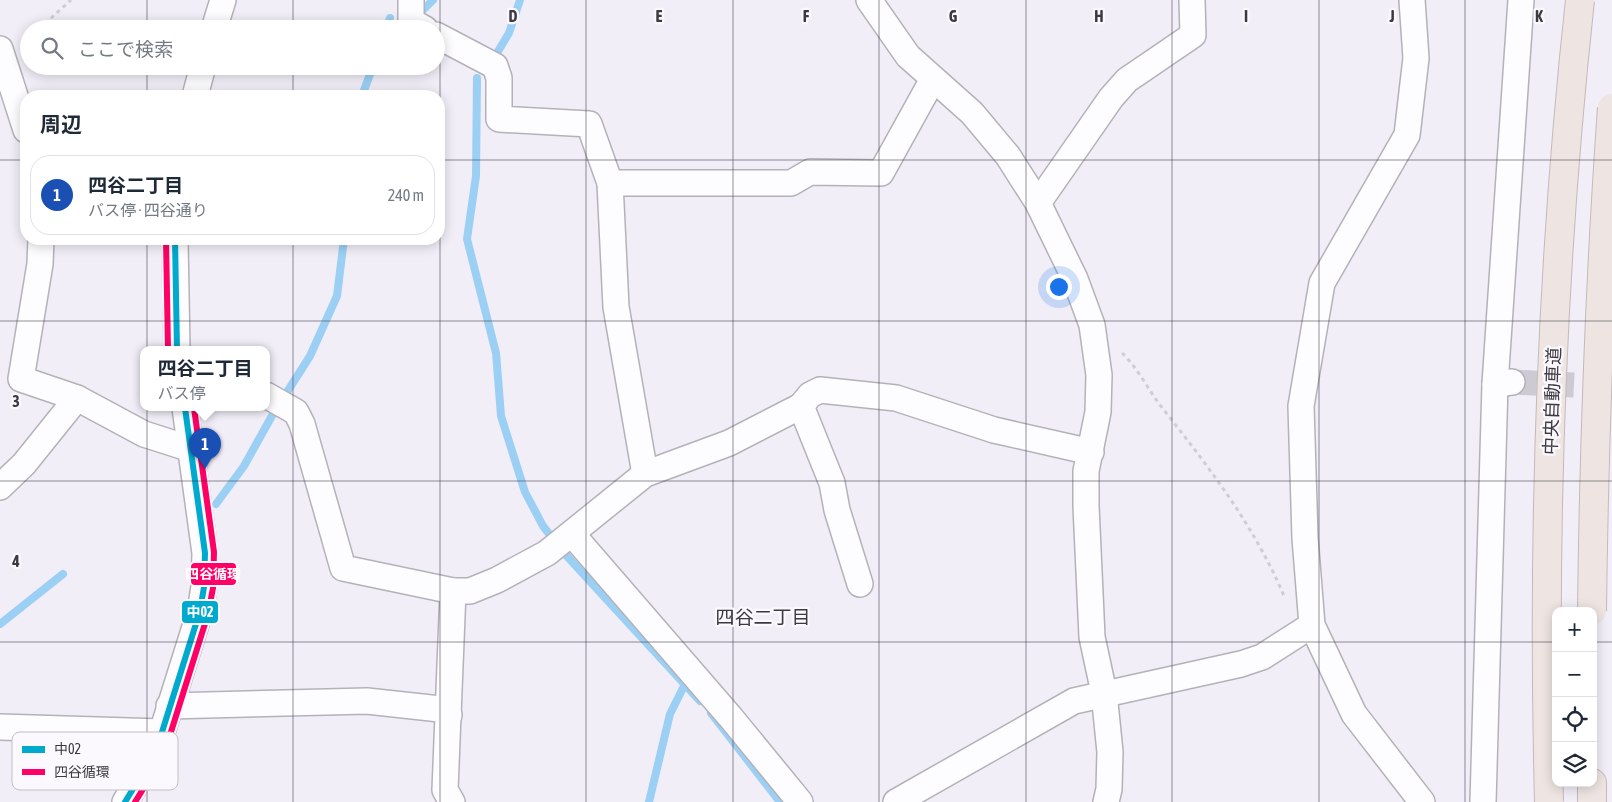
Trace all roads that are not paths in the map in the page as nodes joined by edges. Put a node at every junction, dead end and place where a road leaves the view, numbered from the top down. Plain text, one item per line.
1 (223, 0) edge
2 (411, 0) edge
3 (869, 0) edge
4 (1192, 0) edge
5 (1412, 0) edge
6 (1520, 0) edge
7 (1580, 0) edge
8 (217, 20) edge
9 (411, 20) edge
10 (445, 40) edge
11 (0, 48) edge
12 (201, 75) edge
13 (933, 78) junction
14 (197, 90) edge
15 (1612, 108) edge
16 (20, 111) edge
17 (610, 183) junction
18 (1038, 204) junction
19 (42, 245) edge
20 (174, 245) edge
21 (177, 346) edge
22 (11, 376) edge
23 (270, 397) edge
24 (77, 398) junction
25 (801, 406) junction
26 (185, 411) edge
27 (191, 449) junction
28 (1091, 452) junction
29 (645, 474) junction
30 (0, 487) edge
31 (572, 534) junction
32 (860, 584) dead end
33 (453, 590) junction
34 (1592, 607) edge
35 (1312, 625) junction
36 (1104, 694) junction
37 (169, 706) junction
38 (448, 716) junction
39 (0, 727) edge
40 (162, 732) joint
41 (1592, 787) edge
42 (132, 790) edge
43 (125, 802) edge
44 (452, 802) edge
45 (800, 802) edge
46 (896, 802) edge
47 (1106, 802) edge
48 (1422, 802) edge
49 (1483, 802) edge
50 (1550, 802) edge
51 (1592, 802) edge

1 - 8 street
2 - 9 street
3 - 13 street
4 - 18 street
5 - 35 street
6 - 49 street
7 - 50 highway, 中央自動車道, bridge
10 - 17 street
11 - 16 street
12 - 14 street
13 - 17 street
13 - 18 street
15 - 34 highway, bridge
17 - 29 street
18 - 28 street
19 - 22 street
20 - 21 street
22 - 24 street
23 - 33 street
24 - 27 street
24 - 30 street
25 - 28 street
25 - 29 street
25 - 32 street
26 - 27 street
27 - 37 street
28 - 36 street
29 - 31 street
31 - 33 street
31 - 45 street
33 - 38 street
35 - 36 street
35 - 48 street
36 - 46 street
36 - 47 street
37 - 38 street
37 - 40 street
38 - 44 street
39 - 40 street
41 - 51 highway
42 - 43 street

